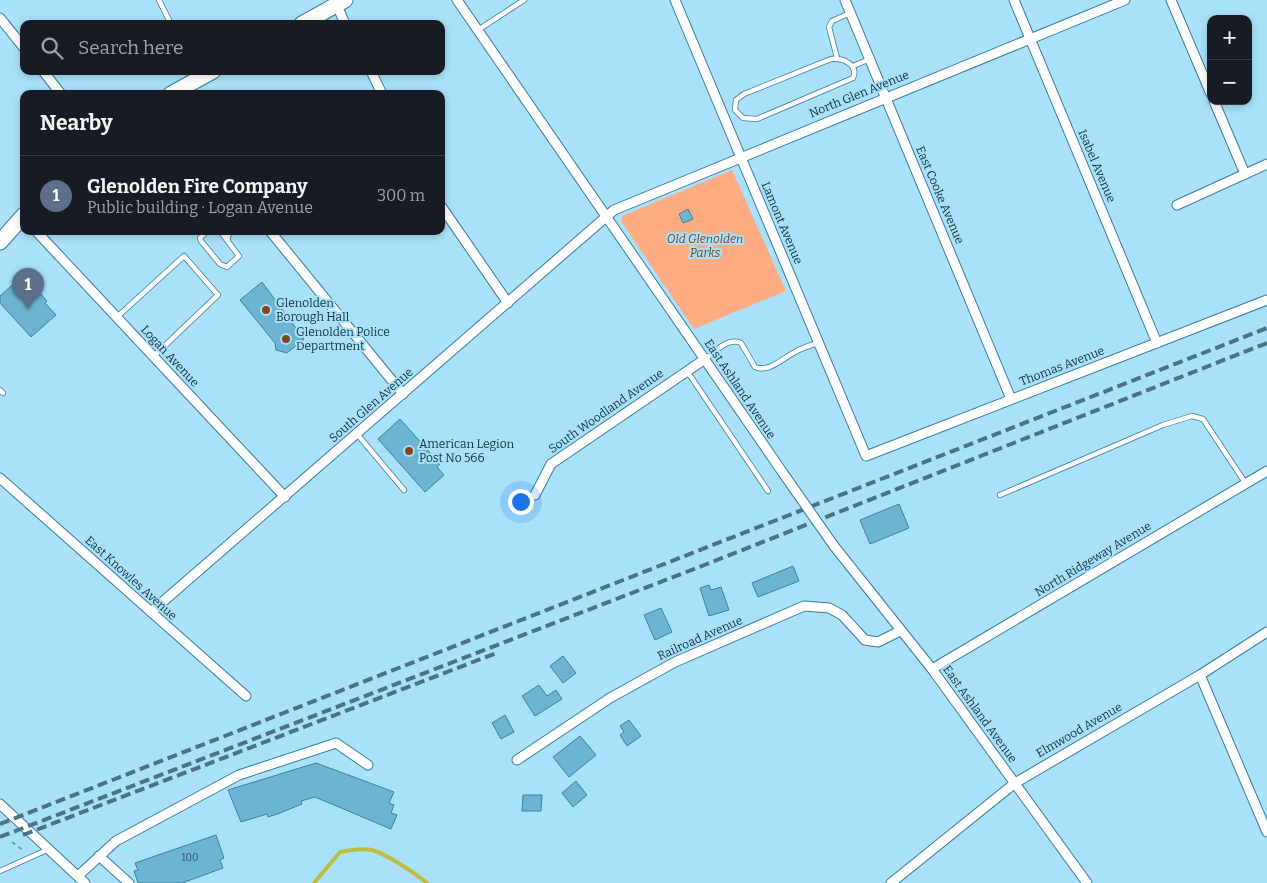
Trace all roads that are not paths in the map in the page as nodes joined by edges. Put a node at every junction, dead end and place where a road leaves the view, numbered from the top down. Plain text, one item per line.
1 (159, 0) edge
2 (457, 0) edge
3 (524, 0) edge
4 (675, 0) edge
5 (845, 0) edge
6 (1014, 0) edge
7 (1125, 0) edge
8 (1171, 0) edge
9 (341, 2) edge
10 (850, 13) junction
11 (0, 18) edge
12 (169, 20) edge
13 (309, 20) edge
14 (345, 20) edge
15 (478, 30) junction
16 (1030, 38) junction
17 (20, 43) edge
18 (837, 58) junction
19 (870, 60) junction
20 (853, 66) junction
21 (46, 75) edge
22 (197, 75) edge
23 (373, 75) edge
24 (1207, 85) edge
25 (58, 90) edge
26 (178, 90) edge
27 (380, 90) edge
28 (885, 97) junction
29 (1216, 105) edge
30 (735, 110) junction
31 (723, 115) junction
32 (740, 156) junction
33 (1267, 164) edge
34 (1245, 174) junction
35 (1177, 205) dead end
36 (445, 212) edge
37 (606, 216) junction
38 (20, 219) edge
39 (40, 235) edge
40 (203, 235) edge
41 (224, 235) edge
42 (229, 235) edge
43 (273, 235) edge
44 (2, 236) edge
45 (228, 240) junction
46 (1267, 300) edge
47 (508, 303) junction
48 (117, 317) junction
49 (1157, 342) junction
50 (818, 343) junction
51 (153, 357) junction
52 (705, 359) junction
53 (687, 371) junction
54 (403, 394) junction
55 (1011, 399) junction
56 (357, 434) junction
57 (866, 456) joint
58 (1265, 476) edge
59 (0, 478) edge
60 (1246, 484) junction
61 (404, 490) dead end
62 (768, 491) dead end
63 (535, 495) dead end
64 (1000, 495) dead end
65 (285, 497) junction
66 (150, 612) junction
67 (900, 631) junction
68 (1267, 632) edge
69 (932, 669) junction
70 (1200, 674) junction
71 (246, 696) dead end
72 (516, 760) dead end
73 (368, 764) dead end
74 (1014, 783) junction
75 (0, 804) edge
76 (1267, 832) edge
77 (50, 849) junction
78 (99, 856) junction
79 (0, 871) edge
80 (78, 876) junction
81 (85, 883) edge
82 (129, 883) edge
83 (891, 883) edge
84 (1087, 883) edge

1 - 12 lane
2 - 15 street, East Ashland Avenue
3 - 15 lane
4 - 31 street, Lamont Avenue
5 - 10 street, East Cooke Avenue
6 - 16 street, Isabel Avenue
7 - 16 street, North Glen Avenue
8 - 24 street
9 - 13 main road
9 - 14 street
10 - 18 lane
10 - 19 street, East Cooke Avenue
11 - 17 street
15 - 37 street, East Ashland Avenue
16 - 28 street, North Glen Avenue
16 - 49 street, Isabel Avenue
18 - 20 lane
18 - 30 lane
19 - 20 lane
19 - 28 street, East Cooke Avenue
20 - 30 lane
21 - 25 street
22 - 26 main road
23 - 27 street
28 - 32 street, North Glen Avenue
28 - 55 street, East Cooke Avenue
29 - 34 street
30 - 31 lane
31 - 32 street, Lamont Avenue
32 - 37 street, North Glen Avenue
32 - 50 street, Lamont Avenue
33 - 34 street
34 - 35 street
36 - 47 street
37 - 47 street, South Glen Avenue
37 - 52 street, East Ashland Avenue
38 - 44 main road
39 - 48 street, Logan Avenue
40 - 45 lane
41 - 45 lane
42 - 45 lane
43 - 54 street
46 - 49 street, Thomas Avenue
47 - 54 street, South Glen Avenue
48 - 51 street, Logan Avenue
48 - 51 lane
49 - 55 street, Thomas Avenue
50 - 52 lane
50 - 57 street, Lamont Avenue
51 - 65 street, Logan Avenue
52 - 53 street, South Woodland Avenue
52 - 67 street, East Ashland Avenue, bridge
53 - 62 lane
53 - 63 street, South Woodland Avenue
54 - 56 street, South Glen Avenue
55 - 57 street, Thomas Avenue
56 - 61 lane
56 - 65 street, South Glen Avenue
58 - 60 street, North Ridgeway Avenue
59 - 66 street, East Knowles Avenue
60 - 64 lane
60 - 69 street, North Ridgeway Avenue
65 - 66 street, South Glen Avenue
66 - 71 street, East Knowles Avenue
67 - 69 street, East Ashland Avenue
67 - 72 street, Railroad Avenue
68 - 70 street, Elmwood Avenue
69 - 74 street, East Ashland Avenue
70 - 74 street, Elmwood Avenue
70 - 76 street
73 - 78 street
74 - 83 street, Elmwood Avenue
74 - 84 street, East Ashland Avenue
75 - 77 street
77 - 79 lane
77 - 80 street
78 - 80 street
78 - 82 street
80 - 81 street

